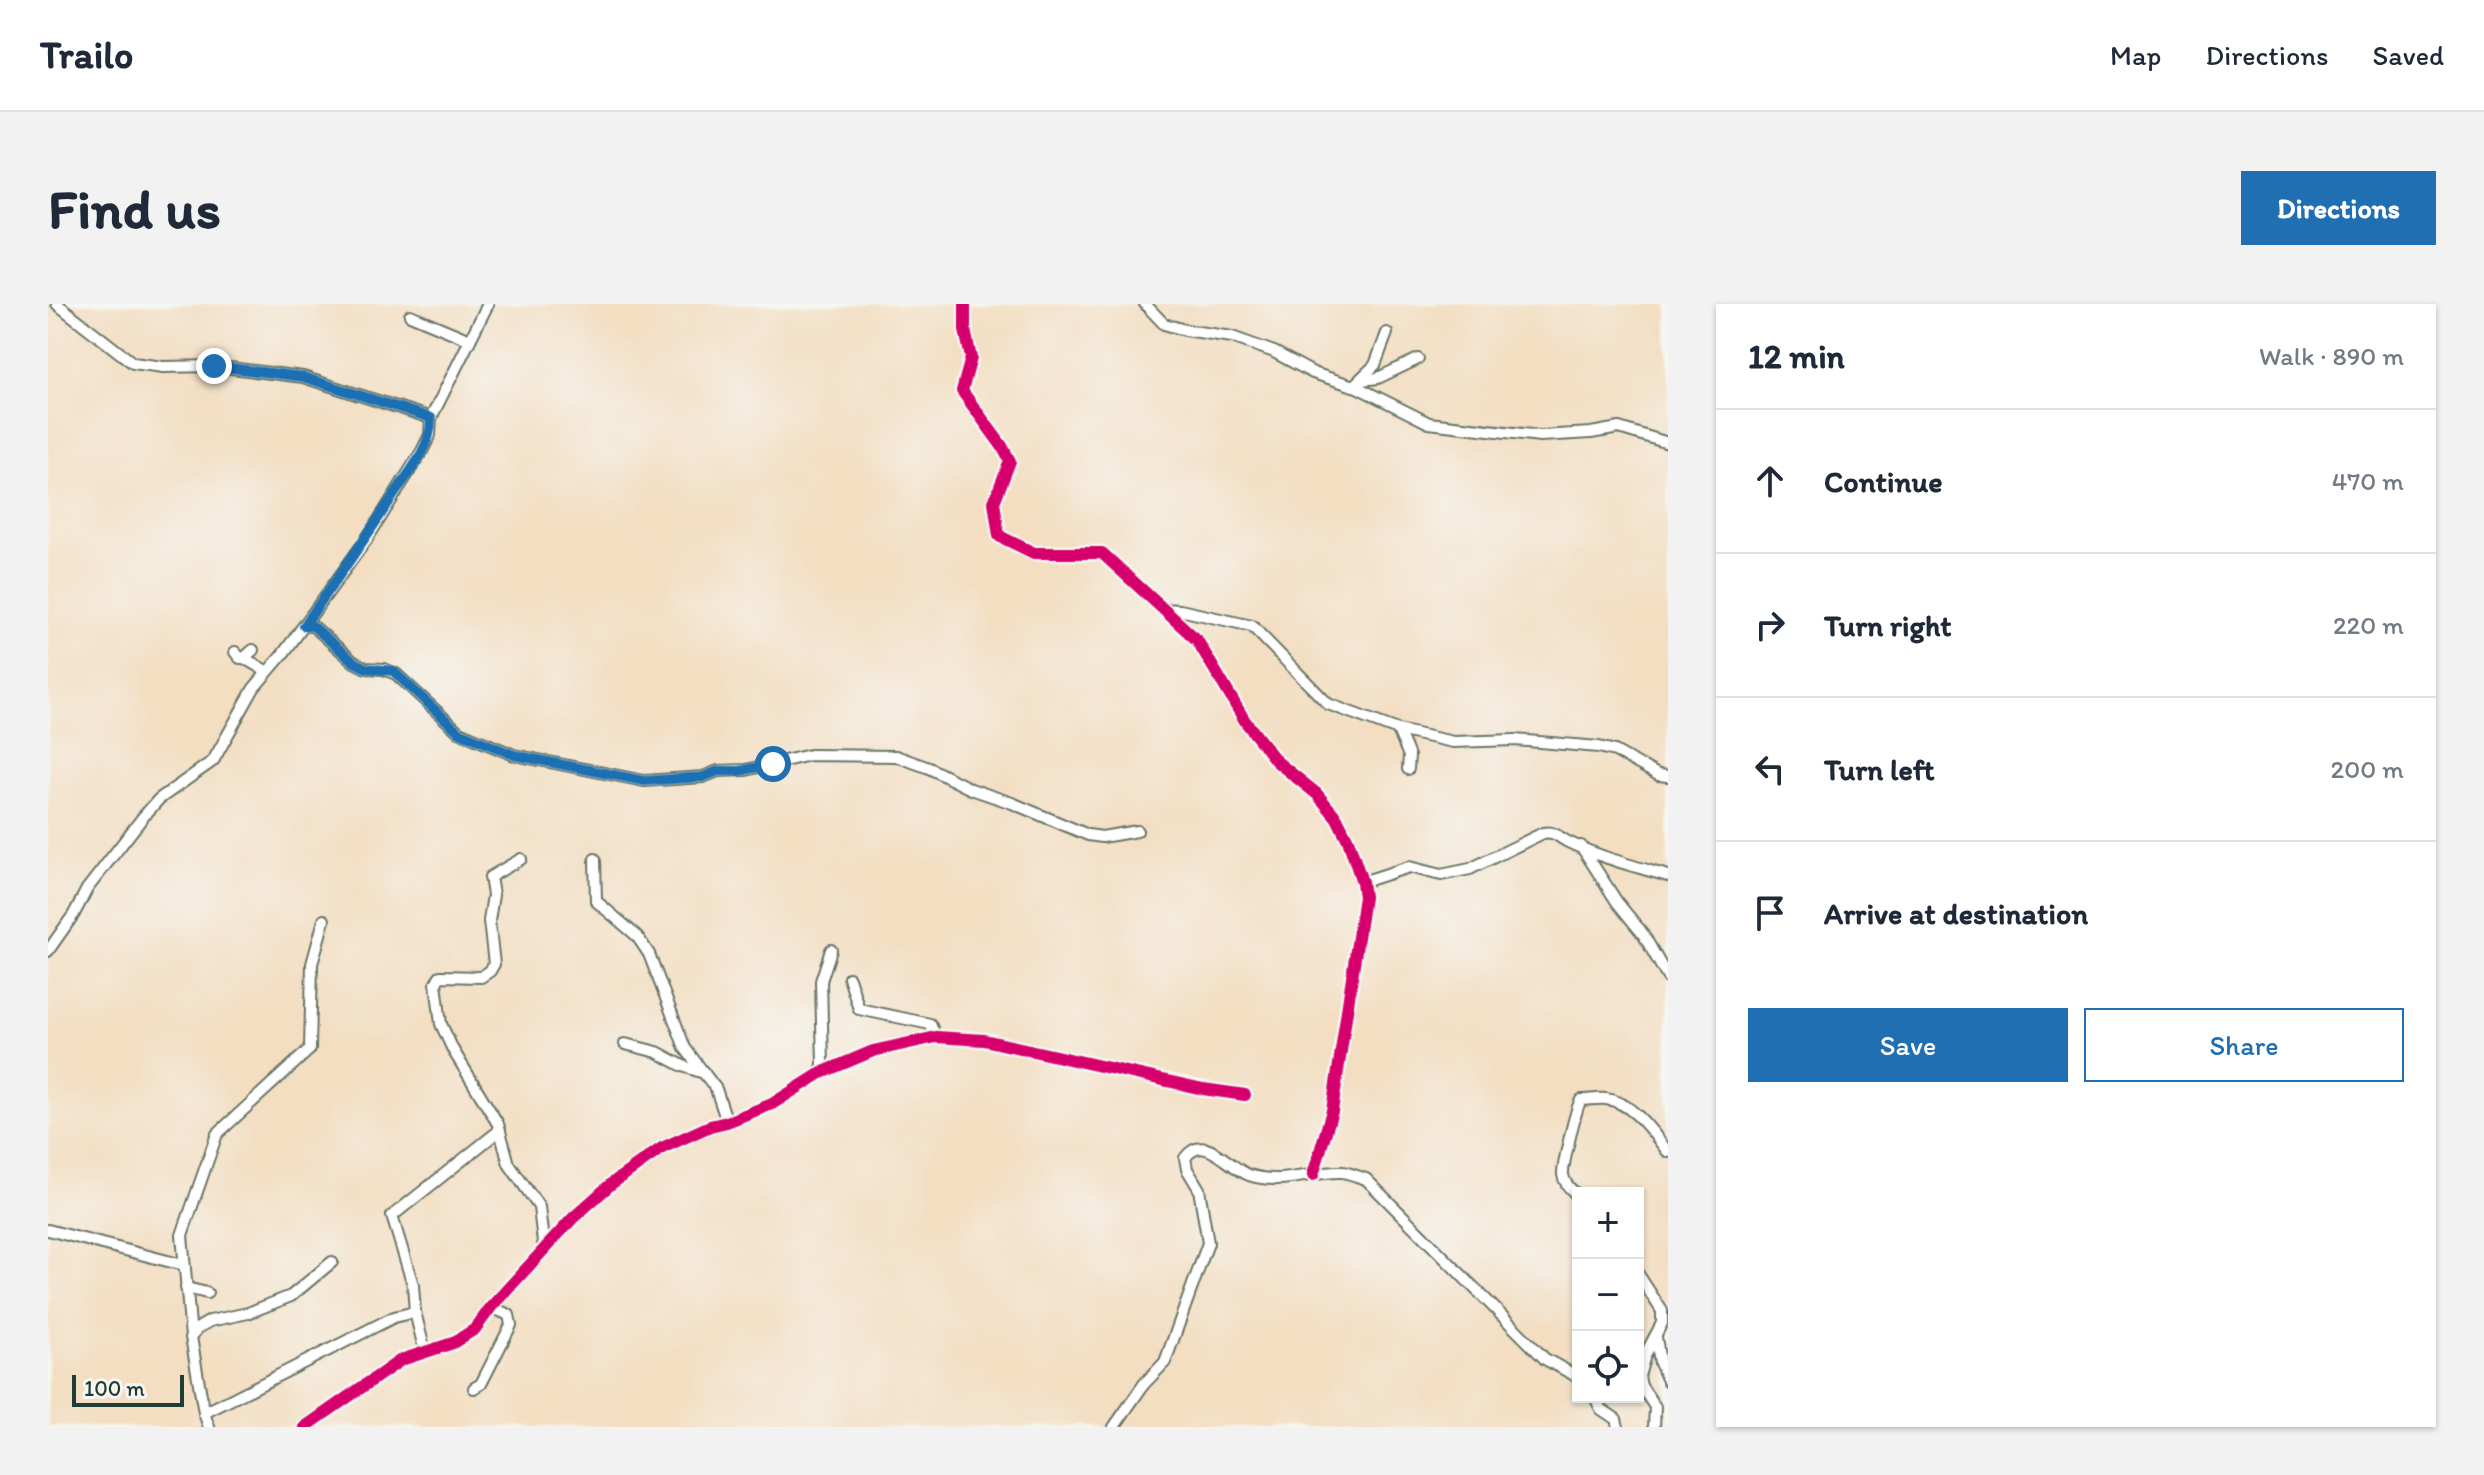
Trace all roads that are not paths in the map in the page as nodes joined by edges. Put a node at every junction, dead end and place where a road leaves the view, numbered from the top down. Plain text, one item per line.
1 (57, 304) edge
2 (77, 304) edge
3 (488, 304) edge
4 (965, 304) edge
5 (1145, 304) edge
6 (410, 315) dead end
7 (72, 317) junction
8 (1387, 333) dead end
9 (470, 340) junction
10 (1418, 359) dead end
11 (1356, 383) junction
12 (431, 418) junction
13 (1668, 443) edge
14 (1164, 609) junction
15 (304, 626) junction
16 (244, 654) dead end
17 (266, 671) junction
18 (1398, 730) junction
19 (1408, 769) dead end
20 (1668, 776) edge
21 (1137, 831) dead end
22 (1581, 846) junction
23 (521, 859) dead end
24 (595, 859) dead end
25 (1668, 876) edge
26 (1362, 882) junction
27 (324, 920) dead end
28 (831, 950) dead end
29 (48, 951) edge
30 (849, 978) dead end
31 (1668, 978) edge
32 (936, 1037) junction
33 (625, 1044) dead end
34 (704, 1073) junction
35 (821, 1073) junction
36 (1245, 1095) dead end
37 (727, 1122) junction
38 (500, 1130) junction
39 (1668, 1152) edge
40 (1313, 1175) junction
41 (1572, 1190) edge
42 (178, 1211) dead end
43 (186, 1221) junction
44 (48, 1230) edge
45 (544, 1251) junction
46 (332, 1262) dead end
47 (183, 1265) junction
48 (1644, 1283) edge
49 (186, 1288) junction
50 (207, 1293) dead end
51 (491, 1307) junction
52 (415, 1312) junction
53 (1655, 1335) junction
54 (191, 1337) junction
55 (425, 1352) junction
56 (1572, 1374) edge
57 (1668, 1381) edge
58 (474, 1388) dead end
59 (1598, 1403) edge
60 (204, 1413) junction
61 (209, 1427) edge
62 (305, 1427) edge
63 (1114, 1427) edge
64 (1618, 1427) edge
65 (1654, 1427) edge

1 - 7 street
2 - 7 street
3 - 9 street
4 - 14 street
5 - 11 street
6 - 9 street
7 - 12 street
8 - 11 street
9 - 12 street
10 - 11 street
11 - 13 street
12 - 15 street
14 - 18 street
14 - 26 street
15 - 17 street
15 - 21 street
16 - 17 street
17 - 29 street
18 - 19 street
18 - 20 street
22 - 25 street
22 - 26 street
22 - 31 street
23 - 38 street
24 - 34 street
26 - 40 street
27 - 43 street
28 - 35 street
30 - 32 street
32 - 35 street
32 - 36 street
33 - 34 street
34 - 37 street
35 - 37 street
37 - 45 street
38 - 45 street
38 - 52 street
39 - 41 street
40 - 56 street
40 - 63 street
42 - 43 street
43 - 47 street
44 - 47 street
45 - 51 street
46 - 54 street
47 - 49 street
48 - 53 street
49 - 50 street
49 - 54 street
51 - 55 street
51 - 58 street
52 - 55 street
52 - 60 street
53 - 57 street
53 - 65 street
54 - 60 street
55 - 62 street
59 - 64 street
60 - 61 street

